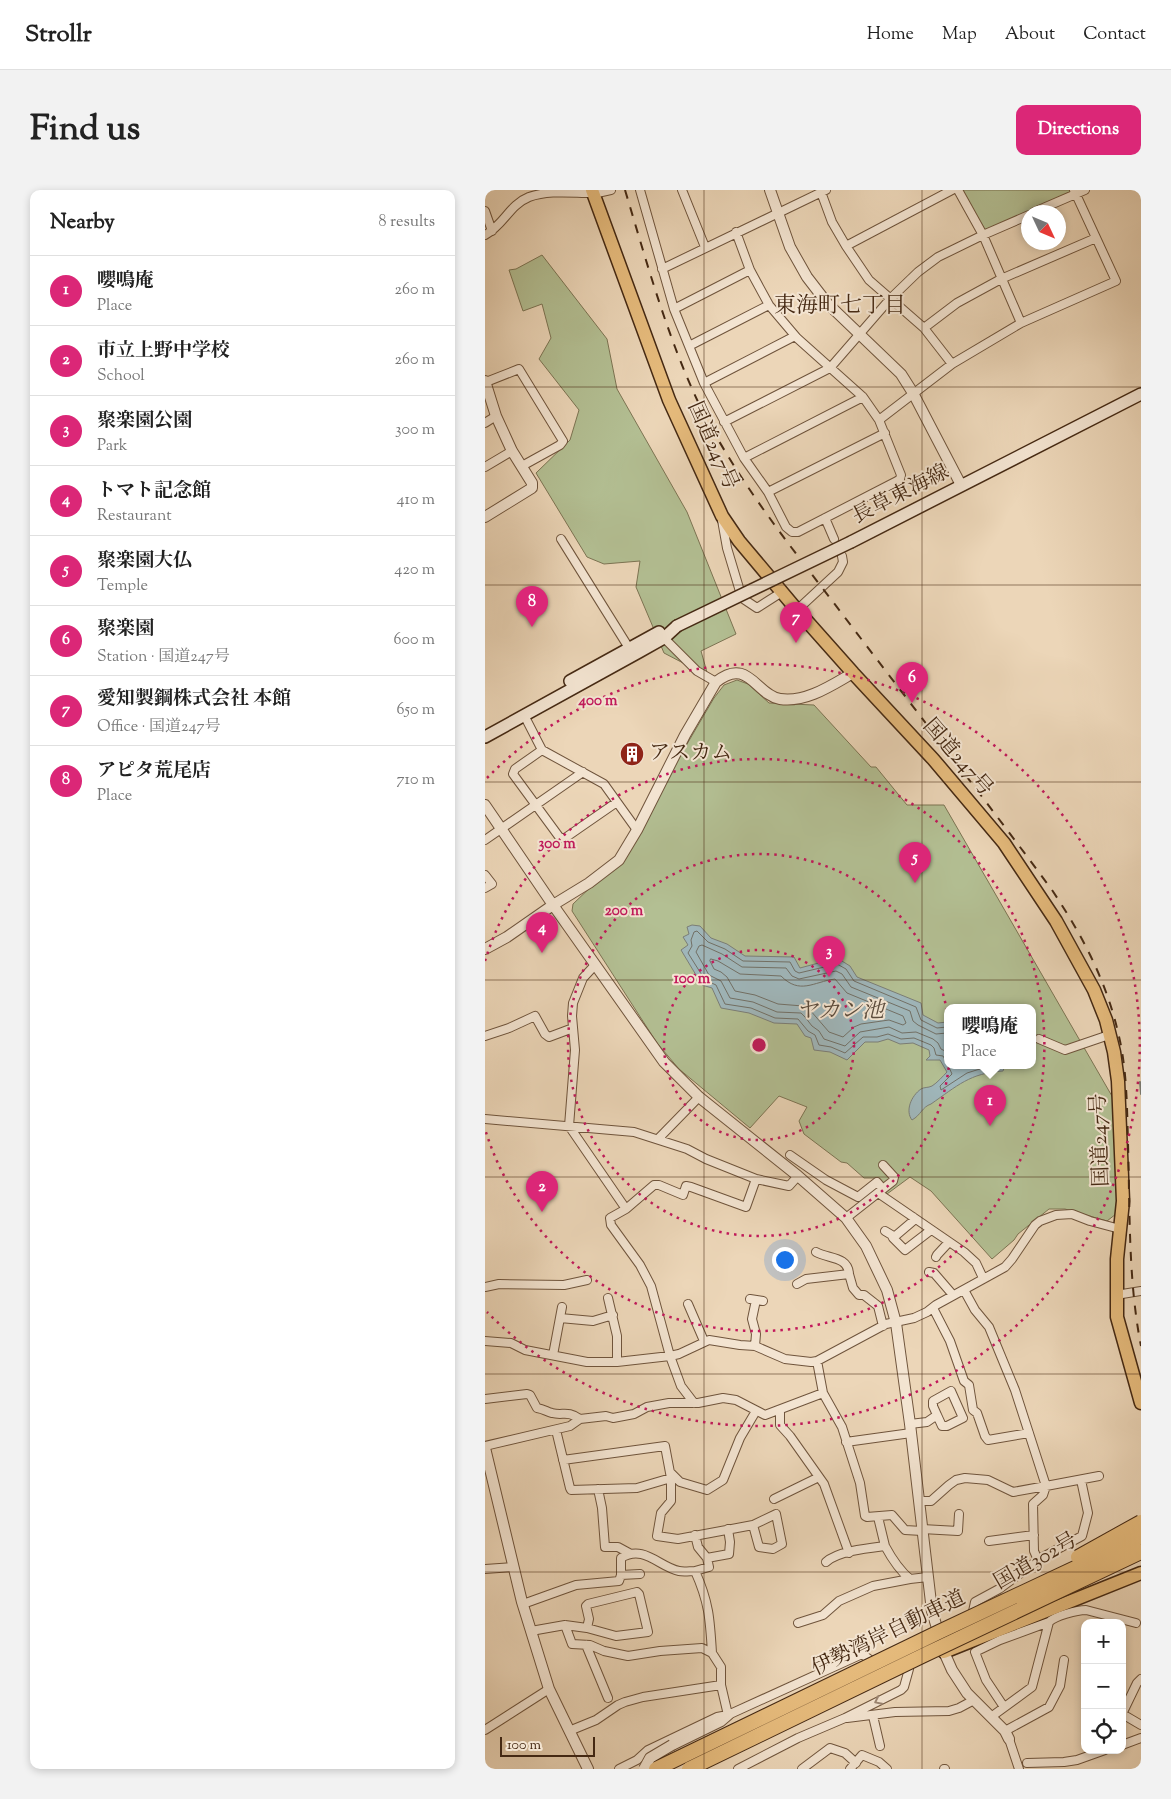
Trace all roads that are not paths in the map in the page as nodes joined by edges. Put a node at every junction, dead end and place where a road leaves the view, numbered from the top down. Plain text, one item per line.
1 (611, 190) edge
2 (639, 190) edge
3 (682, 190) edge
4 (770, 190) edge
5 (952, 190) edge
6 (958, 190) edge
7 (1085, 190) edge
8 (823, 191) edge
9 (593, 192) edge
10 (1075, 192) edge
11 (1048, 205) edge
12 (485, 211) edge
13 (777, 214) junction
14 (1021, 218) edge
15 (736, 232) junction
16 (489, 233) edge
17 (983, 235) junction
18 (1096, 238) junction
19 (846, 246) junction
20 (705, 247) junction
21 (662, 268) junction
22 (750, 270) junction
23 (1001, 279) junction
24 (890, 299) junction
25 (769, 305) junction
26 (674, 309) junction
27 (1021, 322) junction
28 (924, 328) junction
29 (859, 335) junction
30 (795, 336) junction
31 (689, 346) junction
32 (952, 364) junction
33 (830, 368) junction
34 (485, 381) edge
35 (704, 383) junction
36 (913, 393) junction
37 (1141, 394) edge
38 (863, 397) junction
39 (496, 416) junction
40 (879, 420) junction
41 (724, 422) junction
42 (485, 423) edge
43 (885, 433) junction
44 (512, 451) junction
45 (744, 458) junction
46 (522, 466) junction
47 (485, 467) edge
48 (961, 485) junction
49 (768, 492) junction
50 (722, 516) junction
51 (485, 518) edge
52 (825, 518) junction
53 (561, 539) dead end
54 (835, 539) dead end
55 (842, 556) dead end
56 (782, 592) junction
57 (797, 610) junction
58 (677, 626) junction
59 (664, 638) junction
60 (629, 648) junction
61 (853, 673) junction
62 (716, 682) junction
63 (524, 715) junction
64 (485, 729) edge
65 (485, 737) edge
66 (542, 750) junction
67 (583, 772) junction
68 (617, 802) junction
69 (485, 805) edge
70 (535, 805) junction
71 (501, 828) junction
72 (637, 830) junction
73 (485, 840) edge
74 (485, 874) edge
75 (485, 888) edge
76 (553, 905) junction
77 (485, 950) edge
78 (595, 964) junction
79 (573, 1028) junction
80 (1109, 1035) junction
81 (485, 1036) edge
82 (1039, 1039) dead end
83 (699, 1096) junction
84 (485, 1119) edge
85 (569, 1126) junction
86 (658, 1139) junction
87 (789, 1155) dead end
88 (883, 1165) dead end
89 (798, 1176) junction
90 (755, 1180) junction
91 (880, 1191) junction
92 (626, 1209) junction
93 (913, 1217) junction
94 (846, 1218) junction
95 (1120, 1229) junction
96 (931, 1230) junction
97 (885, 1231) dead end
98 (895, 1237) junction
99 (949, 1242) junction
100 (816, 1252) dead end
101 (936, 1258) dead end
102 (929, 1272) dead end
103 (849, 1274) junction
104 (983, 1278) junction
105 (587, 1280) dead end
106 (797, 1284) dead end
107 (485, 1287) edge
108 (964, 1290) junction
109 (1141, 1291) edge
110 (953, 1295) junction
111 (1116, 1295) junction
112 (608, 1298) dead end
113 (756, 1300) dead end
114 (688, 1304) dead end
115 (562, 1307) dead end
116 (933, 1308) junction
117 (613, 1315) junction
118 (560, 1318) junction
119 (896, 1323) junction
120 (883, 1326) junction
121 (485, 1341) edge
122 (704, 1341) junction
123 (755, 1346) junction
124 (553, 1355) junction
125 (670, 1356) junction
126 (817, 1361) junction
127 (617, 1362) junction
128 (823, 1393) junction
129 (485, 1399) edge
130 (694, 1403) junction
131 (1141, 1403) edge
132 (780, 1410) junction
133 (756, 1411) junction
134 (765, 1415) junction
135 (937, 1415) junction
136 (579, 1419) junction
137 (780, 1425) junction
138 (911, 1428) junction
139 (557, 1430) junction
140 (1029, 1433) junction
141 (846, 1442) junction
142 (485, 1447) edge
143 (563, 1460) junction
144 (670, 1475) junction
145 (1099, 1476) dead end
146 (819, 1477) junction
147 (1081, 1480) junction
148 (1046, 1486) junction
149 (598, 1489) junction
150 (774, 1499) dead end
151 (919, 1501) junction
152 (959, 1514) dead end
153 (878, 1517) junction
154 (1141, 1521) edge
155 (753, 1525) junction
156 (728, 1529) junction
157 (922, 1530) junction
158 (695, 1535) junction
159 (1034, 1535) junction
160 (1141, 1537) edge
161 (989, 1541) dead end
162 (885, 1546) junction
163 (1141, 1552) edge
164 (629, 1553) junction
165 (849, 1553) junction
166 (707, 1558) junction
167 (1039, 1560) junction
168 (826, 1562) dead end
169 (1141, 1562) edge
170 (513, 1567) junction
171 (485, 1569) edge
172 (695, 1571) junction
173 (1141, 1573) edge
174 (640, 1574) dead end
175 (621, 1575) junction
176 (928, 1577) junction
177 (911, 1578) junction
178 (523, 1604) junction
179 (986, 1612) junction
180 (971, 1621) junction
181 (1049, 1622) junction
182 (798, 1623) dead end
183 (1136, 1623) dead end
184 (565, 1625) junction
185 (587, 1628) junction
186 (531, 1631) junction
187 (939, 1635) junction
188 (998, 1636) junction
189 (586, 1645) junction
190 (944, 1652) junction
191 (712, 1653) junction
192 (922, 1656) junction
193 (1064, 1660) dead end
194 (877, 1665) junction
195 (909, 1669) junction
196 (1141, 1679) edge
197 (721, 1685) junction
198 (549, 1689) junction
199 (608, 1698) dead end
200 (973, 1700) junction
201 (1004, 1707) junction
202 (728, 1715) junction
203 (873, 1716) junction
204 (991, 1717) junction
205 (845, 1718) junction
206 (1141, 1725) edge
207 (485, 1730) edge
208 (569, 1731) junction
209 (1007, 1735) junction
210 (1141, 1738) edge
211 (668, 1744) junction
212 (1126, 1744) edge
213 (880, 1746) dead end
214 (1094, 1754) edge
215 (856, 1762) junction
216 (1018, 1766) edge
217 (1029, 1766) edge
218 (651, 1768) edge
219 (588, 1769) edge
220 (619, 1769) edge
221 (689, 1769) edge
222 (700, 1769) edge
223 (738, 1769) edge
224 (802, 1769) edge
225 (849, 1769) edge
226 (887, 1769) edge

1 - 9 street
2 - 21 street
3 - 20 street
4 - 13 street
5 - 19 street
6 - 17 street
7 - 10 street
8 - 13 street
8 - 19 street
9 - 16 street
9 - 50 highway, 国道247号
10 - 11 street
10 - 18 street
12 - 16 street
13 - 15 street
13 - 29 street
14 - 17 street
15 - 20 street
15 - 22 street
17 - 23 street
17 - 24 street
18 - 23 street
18 - 27 street
19 - 24 street
20 - 21 street
21 - 26 street
22 - 25 street
22 - 26 street
23 - 27 street
23 - 28 street
24 - 28 street
24 - 29 street
25 - 30 street
25 - 31 street
26 - 31 street
27 - 32 street
28 - 32 street
29 - 33 street
29 - 36 street
30 - 33 street
30 - 35 street
31 - 35 street
32 - 36 street
33 - 38 street
33 - 41 street
34 - 39 street
34 - 46 street
35 - 41 street
36 - 40 street
36 - 48 street
37 - 48 main road, 長草東海線
38 - 40 street
38 - 45 street
39 - 42 street
39 - 44 street
40 - 43 street
41 - 45 street
43 - 49 street
43 - 52 street
44 - 46 street
44 - 47 street
45 - 49 street
46 - 51 street
48 - 58 main road, 長草東海線, bridge
49 - 52 street
50 - 56 highway, 国道247号
50 - 56 street
52 - 54 street
53 - 60 street
55 - 57 street
56 - 57 highway, 国道247号
57 - 61 highway, 国道247号
58 - 59 main road, 長草東海線
58 - 60 main road, 長草東海線
59 - 62 street
59 - 63 main road, 長草東海線
60 - 64 main road, 長草東海線
61 - 62 street
61 - 80 highway, 国道247号
62 - 72 street
63 - 65 main road, 長草東海線
63 - 66 street
66 - 67 street
66 - 70 street
67 - 68 street
67 - 70 street
68 - 70 street
68 - 72 street
69 - 71 street
70 - 71 street
71 - 73 street
71 - 76 street
72 - 76 street
74 - 75 street
76 - 77 street
76 - 78 street
78 - 79 street
78 - 83 street
79 - 81 street
79 - 85 street
80 - 82 street
80 - 95 highway, 国道247号
83 - 86 street
83 - 89 street
84 - 85 street
85 - 86 street
85 - 92 street
86 - 90 street
87 - 91 street
88 - 91 street
89 - 90 street
89 - 94 street
90 - 92 street
91 - 93 street
91 - 94 street
92 - 125 street
93 - 96 street
93 - 98 street
94 - 119 street
95 - 104 street
95 - 111 highway, 国道247号
96 - 98 street
96 - 99 street
97 - 98 street
99 - 101 street
99 - 104 street
100 - 103 street
102 - 110 street
103 - 106 street
103 - 120 street
104 - 108 street
105 - 107 street
108 - 110 street
108 - 140 street
109 - 111 street
110 - 116 street
111 - 131 highway, 国道247号
112 - 117 street
113 - 123 street
114 - 122 street
115 - 118 street
116 - 119 street
116 - 140 street
117 - 118 street
117 - 127 street
118 - 124 street
119 - 120 street
119 - 138 street
120 - 126 street
121 - 124 street
122 - 123 street
122 - 125 street
123 - 126 street
124 - 127 street
125 - 127 street
125 - 130 street
126 - 128 street
128 - 132 street
128 - 141 street
129 - 136 street
130 - 133 street
130 - 136 street
132 - 134 street
132 - 137 street
133 - 134 street
133 - 144 street
134 - 137 street
135 - 135 street
135 - 138 street
136 - 139 street
137 - 146 street
138 - 141 street
138 - 151 street
139 - 142 street
139 - 143 street
140 - 148 street
141 - 153 street
142 - 170 street
143 - 144 street
143 - 149 street
144 - 149 street
144 - 158 street
145 - 147 street
146 - 150 street
146 - 165 street
147 - 148 street
147 - 167 street
148 - 151 street
148 - 159 street
149 - 164 street
151 - 157 street
152 - 157 street
153 - 157 street
153 - 162 street
154 - 179 highway, 国道302号, bridge
154 - 187 highway, bridge
155 - 155 street
155 - 156 street
156 - 158 street
156 - 166 street
157 - 176 street
158 - 166 street
159 - 161 street
159 - 167 street
160 - 187 highway, 伊勢湾岸自動車道, bridge
162 - 165 street
162 - 177 street
163 - 192 highway, 伊勢湾岸自動車道, bridge
164 - 172 street
164 - 175 street
165 - 168 street
166 - 172 street
167 - 180 street
169 - 192 highway, bridge
170 - 171 street
170 - 178 street
172 - 191 street
173 - 188 highway, 国道302号
174 - 175 street
175 - 178 street
176 - 177 street
176 - 187 street
177 - 182 street
178 - 186 street
179 - 180 highway, 国道302号
179 - 188 street
180 - 187 highway, 国道302号
181 - 183 street
181 - 188 street
181 - 201 street
184 - 185 street
184 - 186 street
184 - 189 street
185 - 185 street
186 - 198 street
187 - 190 street
187 - 194 highway, 国道302号
187 - 218 highway, 伊勢湾岸自動車道, bridge
188 - 190 highway, 国道302号
188 - 201 street
189 - 191 street
189 - 199 street
190 - 195 highway, 国道302号
190 - 200 street
191 - 197 street
192 - 221 highway, 伊勢湾岸自動車道, bridge
193 - 209 street
194 - 202 street
194 - 218 highway, 国道302号
195 -> 205 street
195 - 222 highway, 国道302号
196 - 206 street
197 - 202 street
197 - 208 street
198 - 207 street
198 - 208 street
200 - 203 street
200 - 204 street
201 - 204 street
202 - 211 street
203 - 205 street
203 - 213 street
204 - 209 street
205 - 223 street
208 - 219 street
209 - 216 street
210 - 212 street
211 - 218 street, bridge
211 - 220 street
214 - 217 street
215 - 224 street
215 - 225 street
215 - 226 street
216 - 217 street

